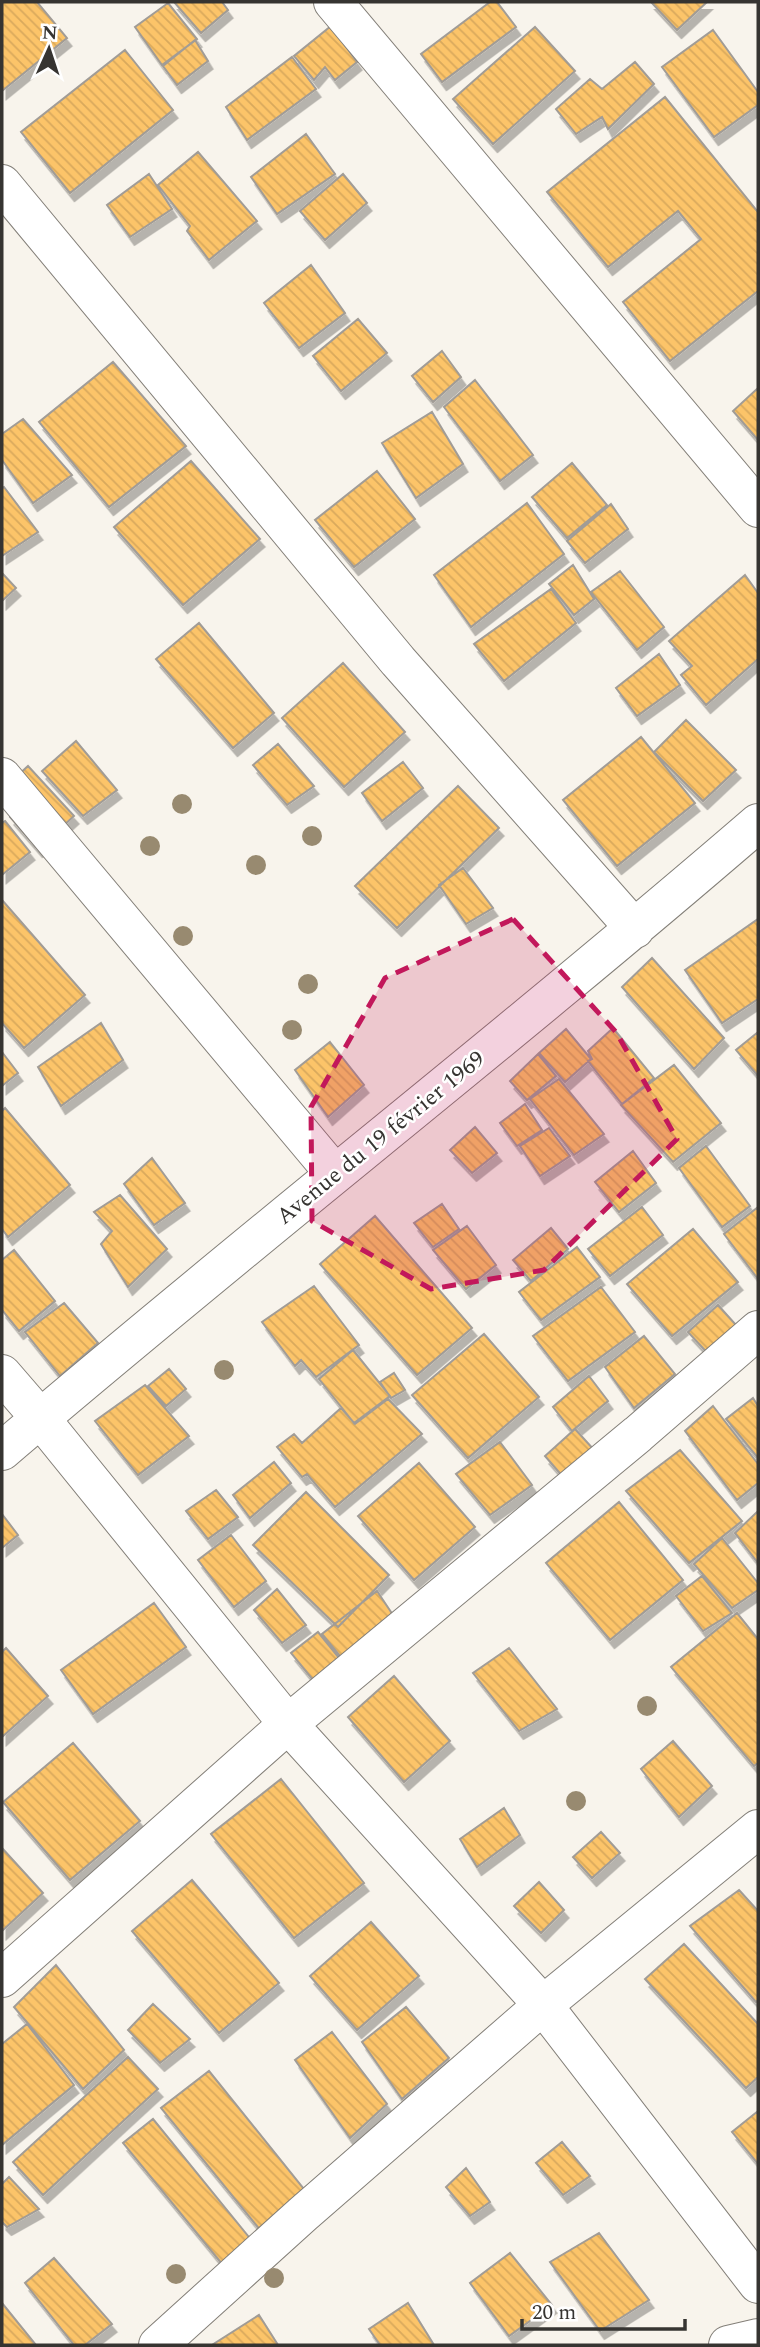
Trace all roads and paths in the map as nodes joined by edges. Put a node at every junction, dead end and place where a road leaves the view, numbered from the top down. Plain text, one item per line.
1 (333, 2) edge
2 (2, 184) edge
3 (758, 508) edge
4 (2, 777) edge
5 (758, 823) edge
6 (635, 929) junction
7 (335, 1174) junction
8 (758, 1330) edge
9 (2, 1374) edge
10 (40, 1418) junction
11 (2, 1451) edge
12 (288, 1724) junction
13 (758, 1829) edge
14 (2, 1978) edge
15 (543, 2005) junction
16 (758, 2284) edge
17 (758, 2338) edge
18 (158, 2345) edge
19 (728, 2345) edge

1 - 3 street
2 - 6 street
4 - 7 street
5 - 6 street, Avenue du 19 février 1969
6 - 7 street, Avenue du 19 février 1969
7 - 10 street, Avenue du 19 février 1969
8 - 12 street
9 - 10 street
10 - 11 street, Avenue du 19 février 1969
10 - 12 street
12 - 14 street
12 - 15 street
13 - 15 street
15 - 16 street
15 - 18 street
17 - 19 street

